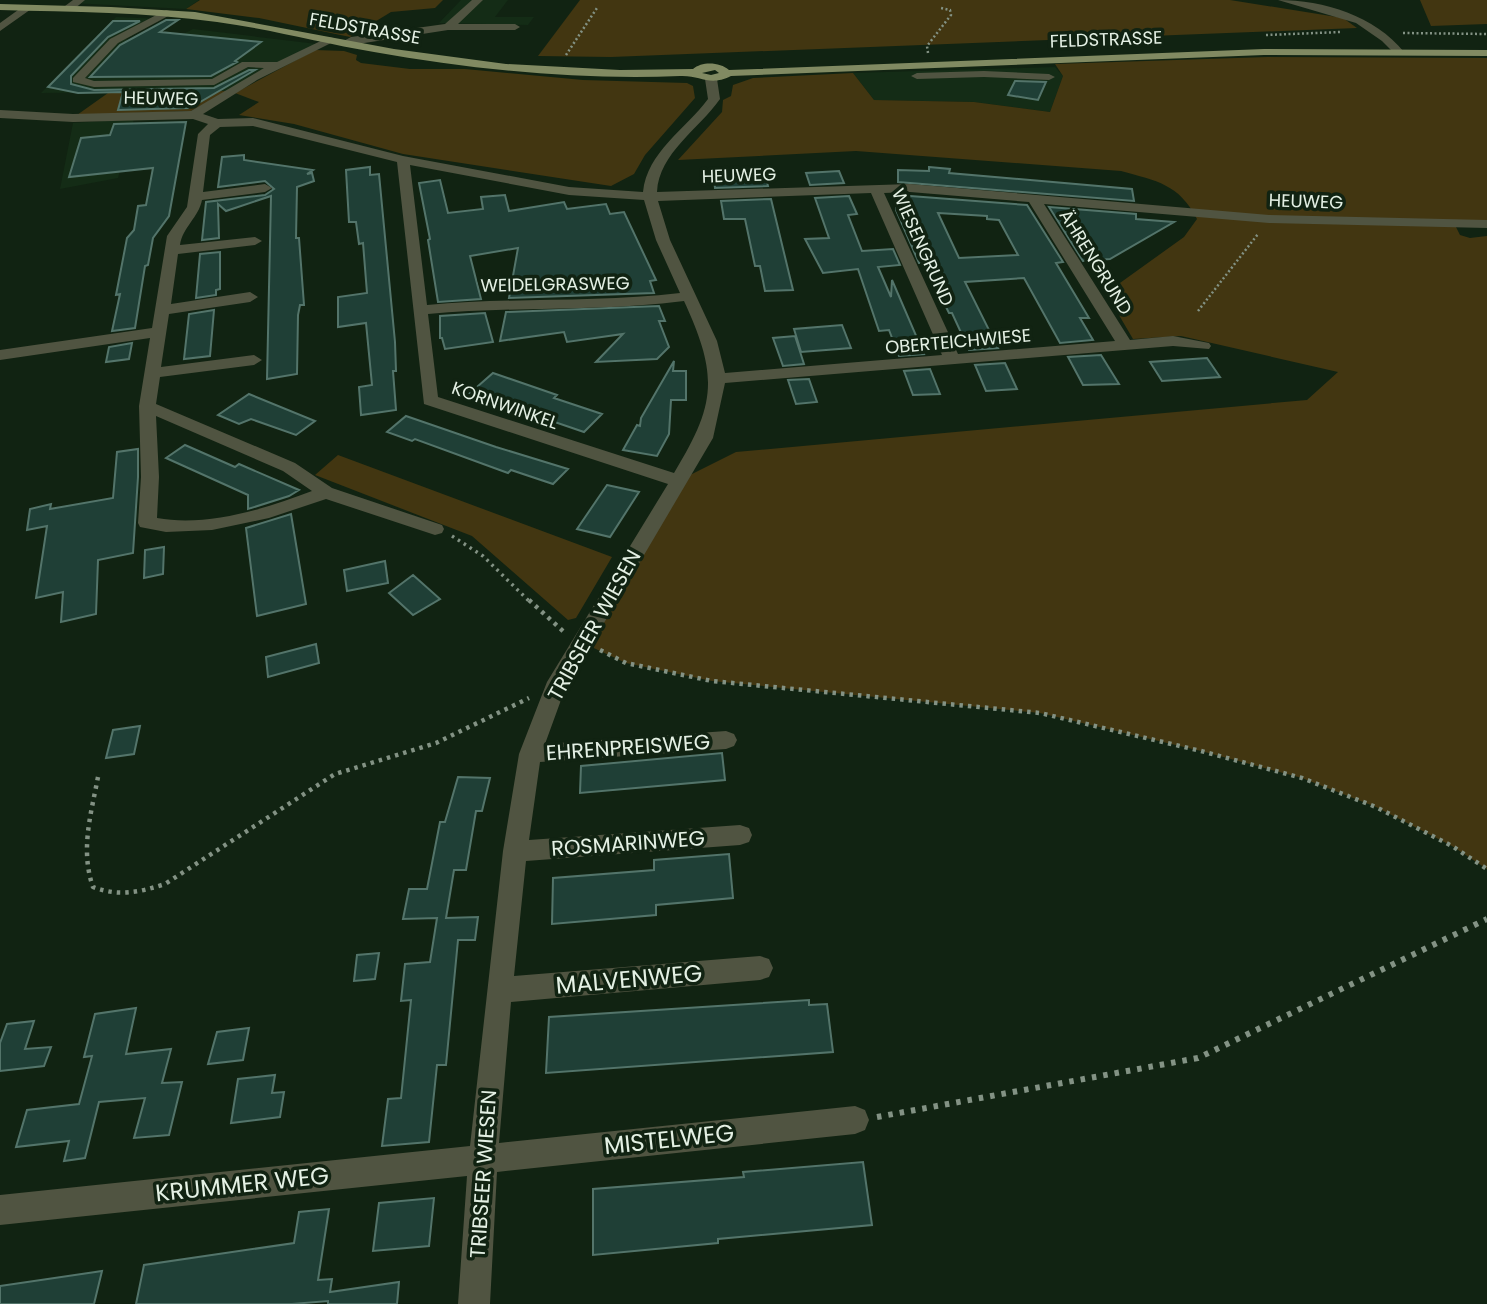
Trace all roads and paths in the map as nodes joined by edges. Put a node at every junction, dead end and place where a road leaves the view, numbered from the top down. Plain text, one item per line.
1 (80, 0) edge
2 (478, 0) edge
3 (1283, 0) edge
4 (0, 7) edge
5 (29, 8) junction
6 (69, 8) junction
7 (597, 8) dead end
8 (941, 8) dead end
9 (166, 13) junction
10 (448, 27) junction
11 (515, 27) dead end
12 (0, 28) edge
13 (1348, 32) dead end
14 (1381, 32) junction
15 (1318, 33) dead end
16 (1487, 34) edge
17 (329, 40) junction
18 (345, 43) junction
19 (1399, 52) junction
20 (1487, 53) edge
21 (977, 62) junction
22 (933, 63) junction
23 (277, 65) junction
24 (556, 71) junction
25 (695, 72) junction
26 (727, 73) junction
27 (984, 74) junction
28 (917, 76) dead end
29 (1049, 77) dead end
30 (711, 79) junction
31 (992, 89) dead end
32 (0, 114) edge
33 (194, 115) junction
34 (216, 123) junction
35 (403, 160) junction
36 (265, 188) dead end
37 (875, 188) junction
38 (196, 197) junction
39 (648, 197) junction
40 (1034, 199) junction
41 (1269, 219) junction
42 (1487, 224) edge
43 (255, 240) dead end
44 (173, 250) junction
45 (690, 296) junction
46 (250, 297) dead end
47 (163, 310) junction
48 (421, 310) junction
49 (1198, 312) dead end
50 (159, 332) junction
51 (1125, 345) junction
52 (1203, 346) dead end
53 (0, 355) edge
54 (254, 360) dead end
55 (953, 361) junction
56 (152, 373) junction
57 (715, 379) junction
58 (147, 406) junction
59 (678, 481) junction
60 (326, 492) junction
61 (435, 529) joint
62 (583, 643) junction
63 (555, 688) junction
64 (726, 740) dead end
65 (530, 754) junction
66 (98, 777) dead end
67 (740, 835) dead end
68 (515, 851) junction
69 (1487, 869) edge
70 (1487, 919) edge
71 (760, 968) dead end
72 (499, 990) junction
73 (855, 1121) joint
74 (483, 1158) junction
75 (0, 1210) edge
76 (474, 1304) edge

1 - 6 street
2 - 10 street
3 - 14 street
4 - 5 main road, FELDSTRASSE
5 - 6 main road, FELDSTRASSE
5 - 12 street
6 - 9 main road, FELDSTRASSE
7 - 24 path
8 - 22 path
9 - 17 main road, FELDSTRASSE
9 - 23 street
10 - 11 street
10 - 18 street
13 - 15 path
14 - 16 path
14 - 19 street
17 - 18 main road, FELDSTRASSE
17 - 23 street
18 - 24 main road, FELDSTRASSE
19 - 20 main road, FELDSTRASSE
19 - 21 main road, FELDSTRASSE
21 - 22 main road, FELDSTRASSE
21 - 27 street
22 - 26 main road, FELDSTRASSE
23 - 33 street
24 - 25 main road, FELDSTRASSE
25 - 26 main road, FELDSTRASSE
25 - 30 main road, FELDSTRASSE
26 - 30 main road, FELDSTRASSE
27 - 28 street
27 - 29 street
27 - 31 street
30 - 39 street
32 - 33 street, HEUWEG
33 - 34 street, HEUWEG
34 - 35 street, HEUWEG
34 - 38 street
35 - 39 street, HEUWEG
35 - 48 street, KORNWINKEL
36 - 38 street
37 - 39 street, HEUWEG
37 - 40 street, HEUWEG
37 - 55 street, WIESENGRUND
38 - 44 street
39 - 45 street, TRIBSEER WIESEN
40 - 41 street, HEUWEG
40 - 51 street, ÄHRENGRUND
41 - 42 street, HEUWEG
41 - 49 path
43 - 44 street
44 - 47 street
45 - 48 street, WEIDELGRASWEG
45 - 57 street, TRIBSEER WIESEN
46 - 47 street
47 - 50 street
48 - 59 street, KORNWINKEL
50 - 53 street
50 - 56 street
51 - 52 street, OBERTEICHWIESE
51 - 55 street, OBERTEICHWIESE
54 - 56 street
55 - 57 street, OBERTEICHWIESE
56 - 58 street
57 - 59 street, TRIBSEER WIESEN
58 - 60 street
58 - 60 street
59 - 62 street, TRIBSEER WIESEN
60 - 61 street
61 - 62 path
62 - 63 street, TRIBSEER WIESEN
62 - 69 path
63 - 65 street, TRIBSEER WIESEN
63 - 66 path
64 - 65 street, EHRENPREISWEG
65 - 68 street, TRIBSEER WIESEN
67 - 68 street, ROSMARINWEG
68 - 72 street, TRIBSEER WIESEN
70 - 73 path
71 - 72 street, MALVENWEG
72 - 74 street, TRIBSEER WIESEN
73 - 74 street, MISTELWEG
74 - 75 street, KRUMMER WEG
74 - 76 street, TRIBSEER WIESEN

